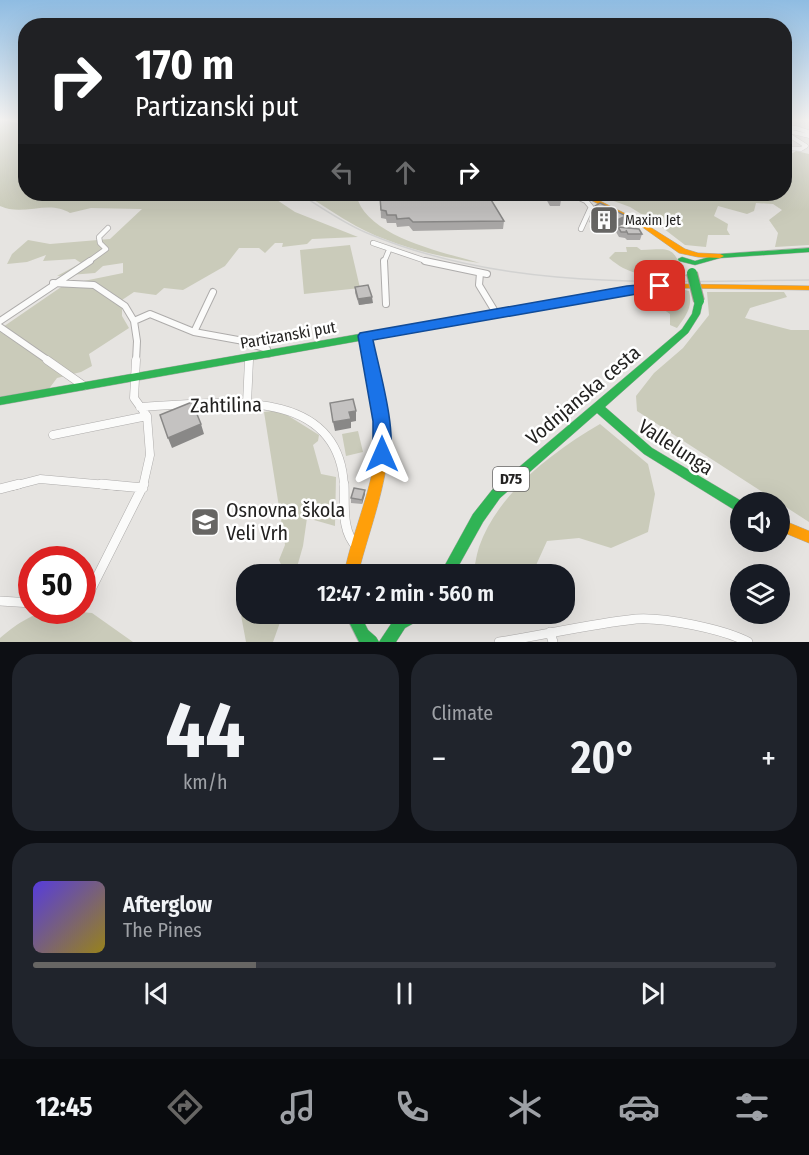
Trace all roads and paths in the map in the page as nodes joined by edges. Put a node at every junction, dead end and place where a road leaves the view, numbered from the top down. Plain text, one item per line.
1 (586, 201) edge
2 (596, 201) edge
3 (108, 228) dead end
4 (581, 229) dead end
5 (373, 243) dead end
6 (389, 250) junction
7 (809, 250) edge
8 (690, 261) junction
9 (53, 283) junction
10 (809, 288) edge
11 (213, 292) dead end
12 (386, 304) dead end
13 (496, 313) junction
14 (0, 321) edge
15 (134, 321) junction
16 (0, 327) edge
17 (194, 332) junction
18 (365, 336) junction
19 (268, 354) junction
20 (249, 357) junction
21 (135, 377) junction
22 (84, 386) junction
23 (0, 401) edge
24 (247, 403) junction
25 (598, 406) junction
26 (140, 407) junction
27 (147, 416) junction
28 (54, 435) dead end
29 (142, 488) junction
30 (0, 489) edge
31 (730, 501) edge
32 (790, 529) edge
33 (809, 537) edge
34 (357, 547) junction
35 (353, 564) edge
36 (453, 564) edge
37 (96, 579) edge
38 (0, 601) edge
39 (18, 602) edge
40 (357, 624) edge
41 (399, 624) edge
42 (552, 637) edge
43 (371, 642) edge
44 (387, 642) edge
45 (499, 642) edge
46 (748, 642) edge

1 - 4 street
2 - 8 main road
3 - 9 street
5 - 6 street
6 - 12 street
6 - 13 street
7 - 8 main road
8 - 25 main road, Vodnjanska cesta / D75, bridge
9 - 14 street
9 - 15 street
10 - 13 main road, Partizanski put
11 - 17 street
13 - 18 main road, Partizanski put
15 - 17 street
15 - 21 street
16 - 22 street
17 - 19 street
18 - 19 main road, Partizanski put
18 - 34 main road
19 - 20 main road, Partizanski put
20 - 21 main road, Partizanski put
20 - 24 street
21 - 22 main road, Partizanski put
21 - 26 street
22 - 23 main road, Partizanski put
24 - 26 street, Zahtilina
24 - 34 street, Zahtilina
25 - 31 main road, Vallelunga
25 - 36 main road, Vodnjanska cesta / D75
26 - 27 street
27 - 28 street
27 - 29 street
29 - 30 street
29 - 37 street
32 - 33 main road
34 - 35 main road
38 - 39 street
40 - 43 main road
41 - 44 main road
42 - 45 street
42 - 46 street

